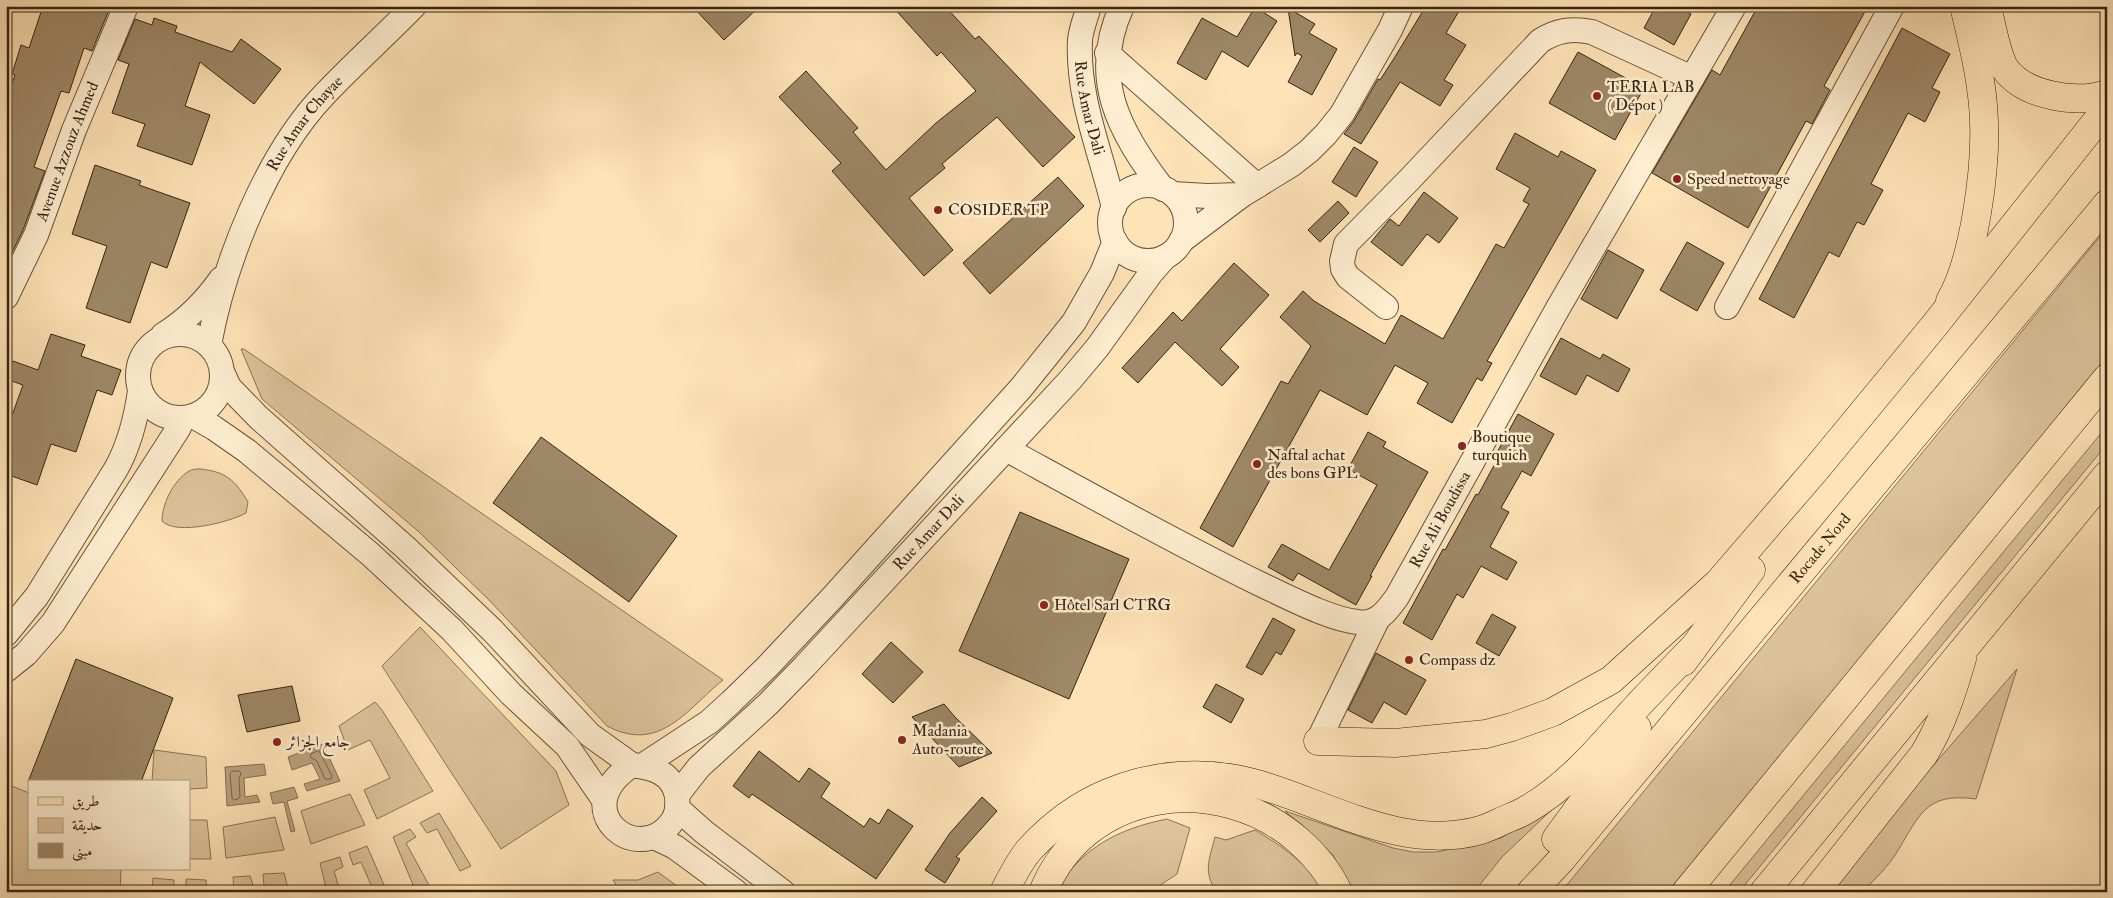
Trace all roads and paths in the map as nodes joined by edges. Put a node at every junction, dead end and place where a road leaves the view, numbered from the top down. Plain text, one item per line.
1 (126, 6) edge
2 (414, 6) edge
3 (1089, 6) edge
4 (1122, 6) edge
5 (1401, 6) edge
6 (1734, 6) edge
7 (1892, 6) edge
8 (1964, 6) edge
9 (1987, 6) edge
10 (1107, 53) junction
11 (1692, 78) junction
12 (2107, 94) edge
13 (2107, 108) edge
14 (1249, 190) junction
15 (1168, 191) junction
16 (2107, 204) edge
17 (1114, 208) junction
18 (1114, 241) junction
19 (1173, 249) junction
20 (230, 265) junction
21 (6, 297) edge
22 (1727, 307) dead end
23 (1386, 308) dead end
24 (1934, 326) junction
25 (156, 340) junction
26 (209, 345) junction
27 (223, 374) junction
28 (2107, 378) edge
29 (140, 391) junction
30 (188, 417) junction
31 (1006, 449) junction
32 (1818, 468) junction
33 (2107, 475) edge
34 (1377, 620) junction
35 (6, 634) edge
36 (1971, 642) junction
37 (1692, 648) junction
38 (6, 670) edge
39 (1318, 741) joint
40 (637, 766) junction
41 (604, 800) junction
42 (677, 801) junction
43 (654, 837) junction
44 (736, 892) edge
45 (783, 892) edge
46 (1004, 892) edge
47 (1043, 892) edge
48 (1338, 892) edge
49 (1515, 892) edge
50 (1531, 892) edge
51 (1686, 892) edge
52 (1764, 892) edge
53 (1815, 892) edge

1 - 21 street, Avenue Azzouz Ahmed
2 - 20 street, Rue Amar Chayae
3 - 17 street, Rue Amar Dali
4 - 10 street, Rue Amar Dali
5 - 14 street, Rue Amar Dali
6 - 11 street, Rue Ali Boudissa
7 - 22 street
8 - 24 main road
9 - 12 main road
10 - 14 street
10 - 15 street, Rue Amar Dali
11 - 23 street
11 - 34 street, Rue Ali Boudissa
13 - 24 main road
14 - 15 street
14 - 19 street, Rue Amar Dali
15 - 17 street
15 - 19 street
16 - 50 main road, Rocade Nord
17 - 18 street
18 - 19 street
18 - 40 street, Rue Amar Dali
19 - 31 street, Rue Amar Dali
20 - 25 street, Rue Amar Chayae
20 - 26 street, Rue Amar Chayae
24 - 32 main road
25 - 26 street
25 - 29 street
26 - 27 street
27 - 30 street
27 - 40 street
28 - 51 main road
29 - 30 street
29 - 35 street
30 - 38 street
30 - 41 street
31 - 34 street
31 - 42 street, Rue Amar Dali
32 - 37 main road
32 - 39 main road
33 - 36 main road
34 - 39 street, Rue Ali Boudissa
36 - 52 main road
36 - 53 main road
37 - 46 main road
37 - 49 main road
40 - 41 street
40 - 42 street
41 - 43 street
42 - 43 street
42 - 45 street
43 - 44 street
47 - 48 main road

